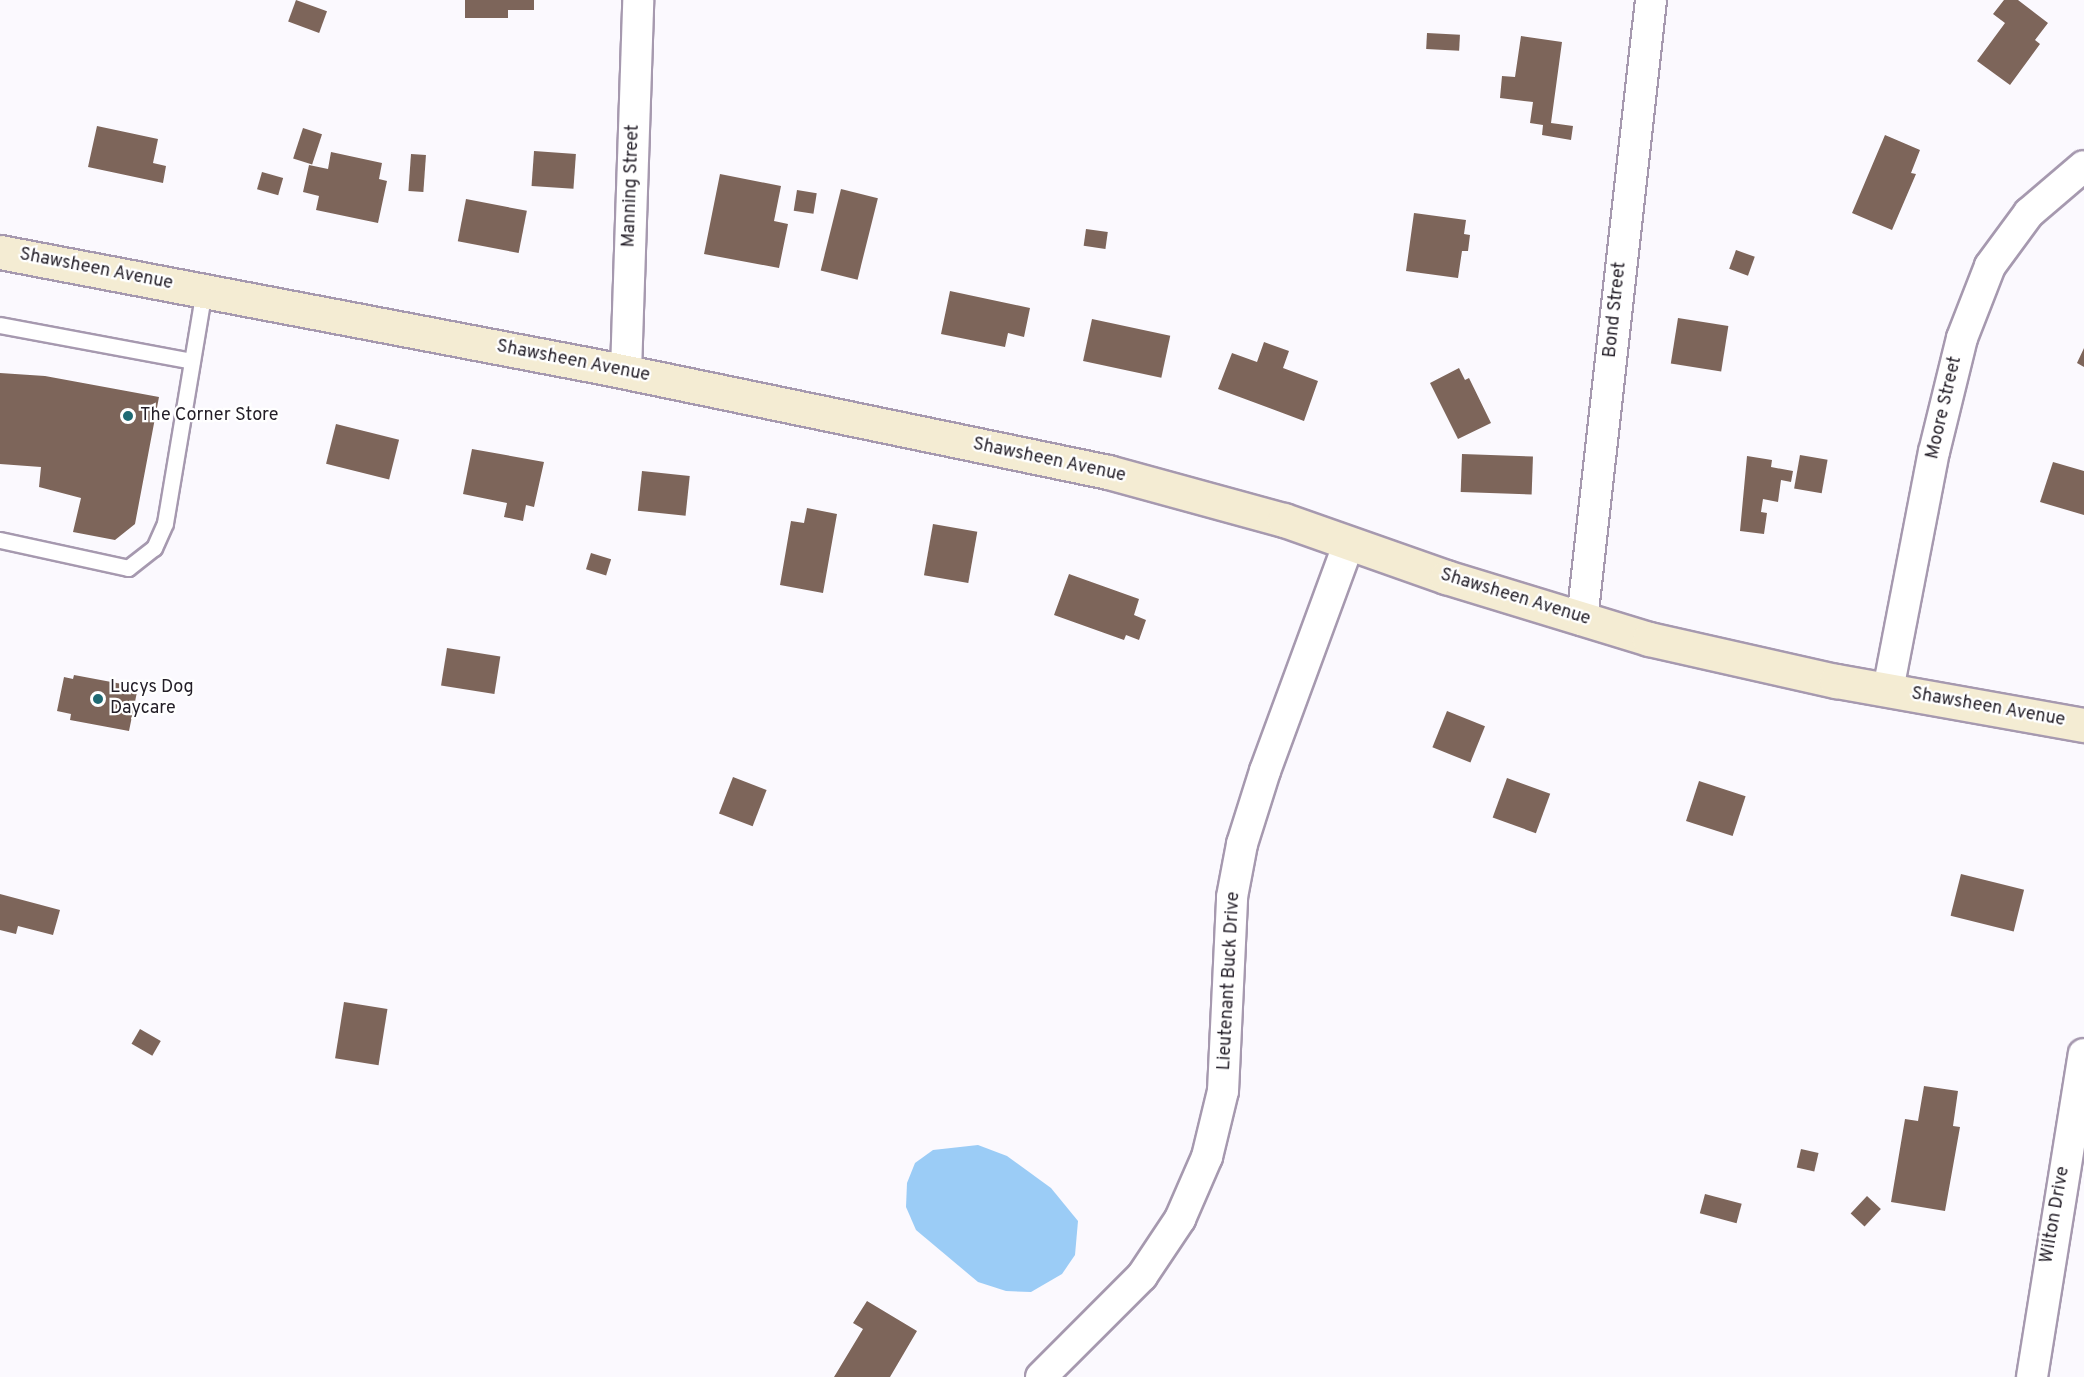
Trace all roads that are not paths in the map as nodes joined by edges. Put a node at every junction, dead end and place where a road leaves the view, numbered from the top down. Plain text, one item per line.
1 (638, 0) edge
2 (1651, 0) edge
3 (2084, 165) edge
4 (0, 252) edge
5 (204, 290) junction
6 (0, 325) edge
7 (192, 361) junction
8 (626, 371) junction
9 (0, 540) edge
10 (1349, 543) junction
11 (1582, 620) junction
12 (1888, 690) junction
13 (2084, 725) edge
14 (2084, 1054) edge
15 (1041, 1377) edge
16 (2032, 1377) edge

1 - 8 street, Manning Street
2 - 11 street, Bond Street
3 - 12 street, Moore Street
4 - 5 main road, Shawsheen Avenue
5 - 7 lane
5 - 8 main road, Shawsheen Avenue
6 - 7 lane
7 - 9 lane
8 - 10 main road, Shawsheen Avenue
10 - 11 main road, Shawsheen Avenue
10 - 15 street, Lieutenant Buck Drive
11 - 12 main road, Shawsheen Avenue
12 - 13 main road, Shawsheen Avenue
14 - 16 street, Wilton Drive

